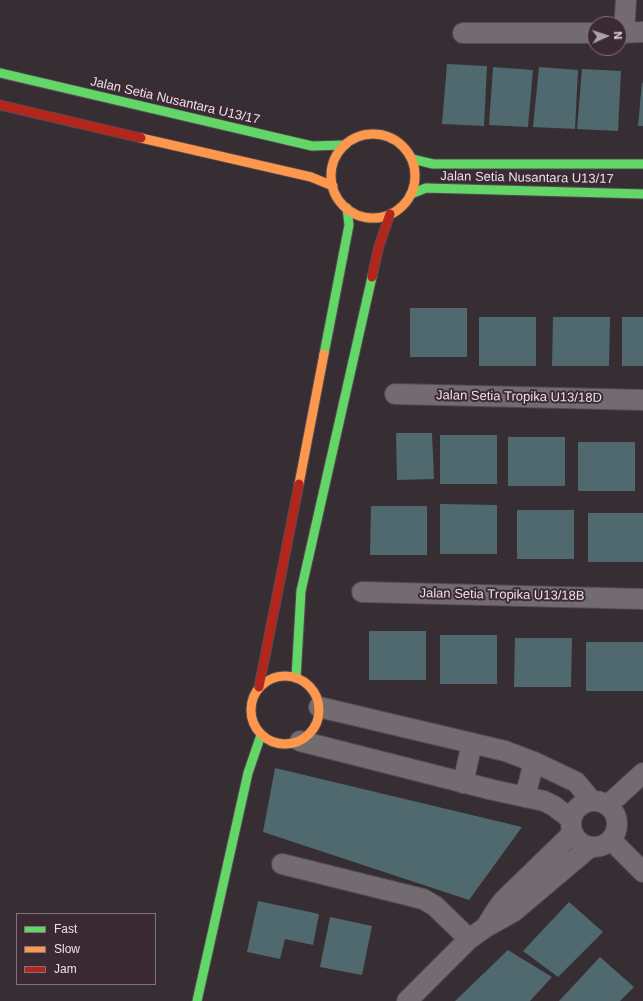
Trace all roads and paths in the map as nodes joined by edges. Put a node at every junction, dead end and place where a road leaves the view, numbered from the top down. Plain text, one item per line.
1 (626, 0) edge
2 (463, 33) dead end
3 (587, 33) edge
4 (629, 33) edge
5 (0, 74) edge
6 (0, 105) edge
7 (345, 145) junction
8 (412, 159) junction
9 (643, 164) edge
10 (333, 186) junction
11 (411, 194) junction
12 (643, 194) edge
13 (347, 208) junction
14 (390, 214) junction
15 (395, 394) dead end
16 (643, 400) edge
17 (362, 592) dead end
18 (643, 599) edge
19 (296, 678) junction
20 (259, 687) junction
21 (319, 707) junction
22 (261, 735) junction
23 (300, 741) junction
24 (472, 743) junction
25 (534, 762) junction
26 (643, 773) edge
27 (463, 783) junction
28 (525, 797) junction
29 (600, 803) junction
30 (572, 826) junction
31 (611, 840) junction
32 (590, 847) junction
33 (282, 864) dead end
34 (643, 872) edge
35 (486, 926) junction
36 (469, 939) junction
37 (197, 1001) edge
38 (407, 1001) edge

1 - 4 street
2 - 3 street
5 - 7 street, Jalan Setia Nusantara U13/17
6 - 10 street
7 - 8 street
7 - 10 street
8 - 9 street, Jalan Setia Nusantara U13/17
8 - 11 street
10 - 13 street
11 - 12 street, Jalan Setia Nusantara U13/17
11 - 14 street
13 - 14 street
13 - 20 street
14 - 19 street
15 - 16 street, Jalan Setia Tropika U13/18D
17 - 18 street, Jalan Setia Tropika U13/18B
19 - 20 street
19 - 21 street
20 - 22 street
21 - 23 street
21 - 24 street
22 - 23 street
22 - 37 street
23 - 27 street
24 - 25 street
24 - 27 street
25 - 28 street
25 - 29 street
26 - 29 street
27 - 28 street
28 - 30 street
29 - 30 street
29 - 31 street
30 - 32 street
30 - 35 street
31 - 32 street
31 - 34 street
32 - 35 street
33 - 36 street
35 - 36 street
36 - 38 street

